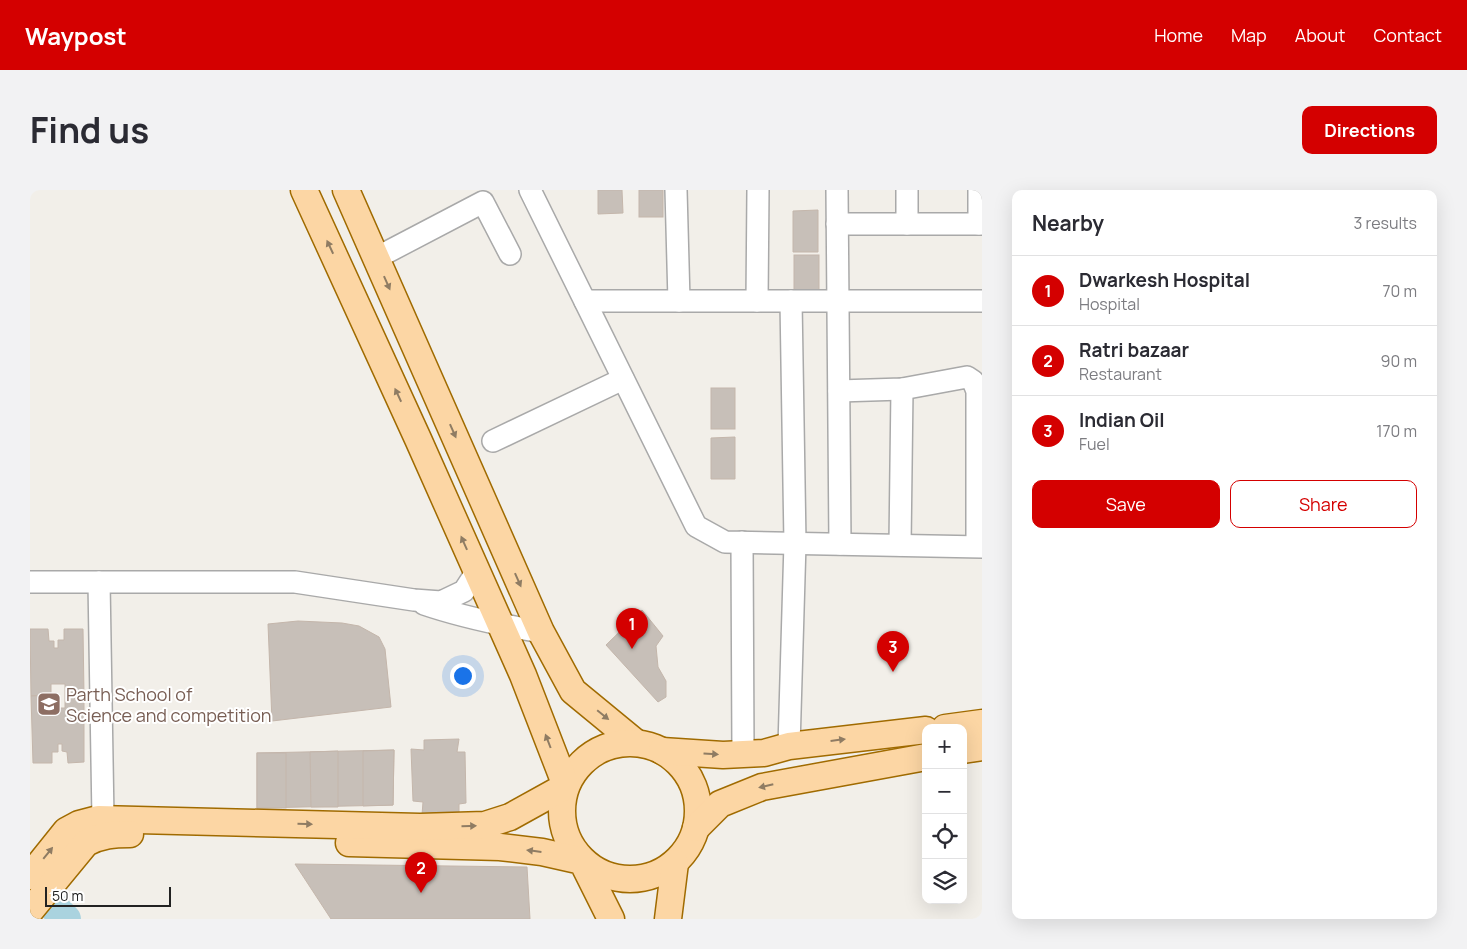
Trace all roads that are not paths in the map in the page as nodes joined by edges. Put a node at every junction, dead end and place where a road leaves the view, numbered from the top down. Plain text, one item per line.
1 (304, 190) edge
2 (346, 190) edge
3 (530, 190) edge
4 (676, 190) edge
5 (758, 190) edge
6 (837, 190) edge
7 (907, 190) edge
8 (979, 190) edge
9 (838, 224) junction
10 (907, 224) junction
11 (981, 224) edge
12 (510, 254) dead end
13 (376, 258) junction
14 (585, 301) junction
15 (679, 301) junction
16 (757, 301) junction
17 (791, 301) junction
18 (838, 301) junction
19 (982, 301) edge
20 (623, 380) junction
21 (902, 389) junction
22 (838, 392) junction
23 (494, 441) dead end
24 (742, 542) junction
25 (795, 543) junction
26 (840, 544) junction
27 (900, 545) junction
28 (980, 546) edge
29 (477, 571) junction
30 (30, 582) edge
31 (100, 582) junction
32 (414, 600) junction
33 (501, 626) junction
34 (541, 632) junction
35 (982, 723) edge
36 (967, 725) edge
37 (922, 730) edge
38 (635, 742) junction
39 (789, 746) junction
40 (982, 747) edge
41 (967, 749) edge
42 (662, 751) junction
43 (743, 754) junction
44 (922, 758) edge
45 (566, 786) junction
46 (103, 819) junction
47 (696, 828) junction
48 (76, 837) junction
49 (582, 861) junction
50 (675, 864) junction
51 (30, 876) edge
52 (30, 911) edge
53 (611, 919) edge
54 (668, 919) edge

29 -> 1 main road
2 - 13 main road
3 - 14 street
4 - 15 street
5 - 16 street
6 - 9 street
7 - 10 street
8 - 11 street
9 - 10 street
9 - 18 street
10 - 11 street
12 - 13 street
13 -> 34 main road
14 - 15 street
14 - 20 street
15 - 16 street
16 - 17 street
17 - 18 street
17 - 25 street
18 - 19 street
18 - 22 street
20 - 23 street
20 - 24 street
21 - 22 street
21 - 27 street
21 - 28 street
22 - 26 street
24 - 25 street
24 - 43 street
25 - 26 street
25 - 39 street
26 - 27 street
27 - 28 street
29 - 32 street
29 - 33 main road
30 - 31 street
31 - 32 street
31 - 46 street
32 - 33 street
33 - 34 street
45 -> 33 main road
34 -> 38 main road
35 - 36 main road
39 -> 37 main road
38 - 42 main road
38 - 45 main road
39 - 43 main road
40 - 41 main road
42 -> 43 main road
42 - 47 main road
44 -> 47 main road
46 -> 45 main road
45 - 49 main road
46 - 48 main road
47 - 50 main road
49 -> 48 main road
51 -> 48 main road
48 - 52 main road
49 - 50 main road
49 - 53 main road
50 - 54 main road

